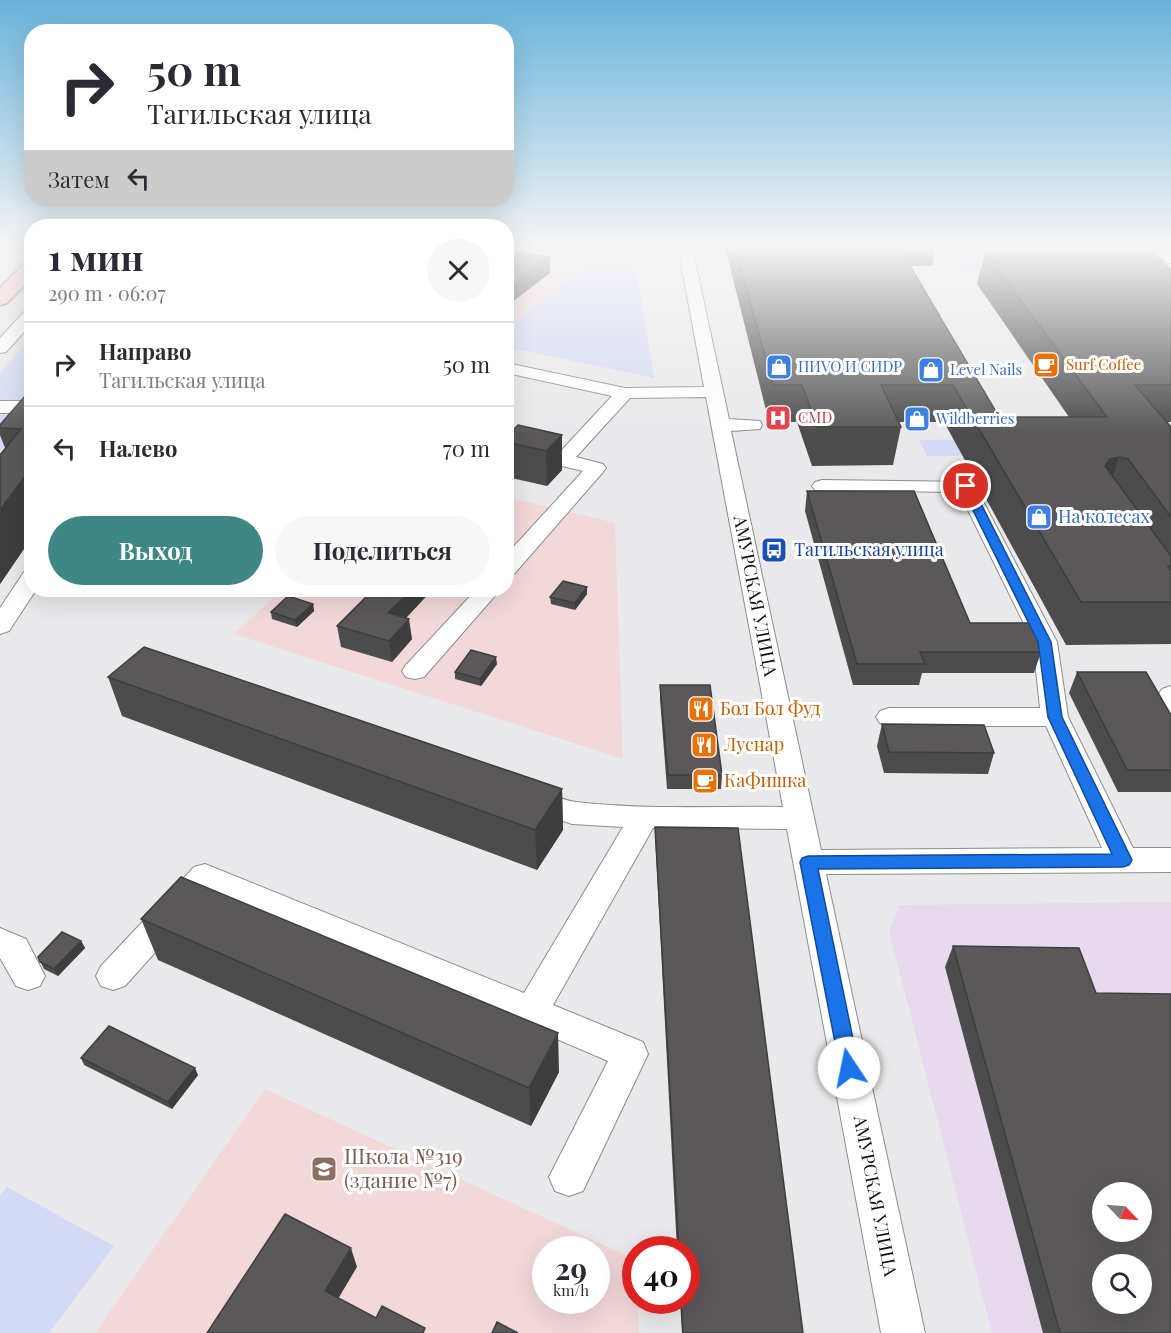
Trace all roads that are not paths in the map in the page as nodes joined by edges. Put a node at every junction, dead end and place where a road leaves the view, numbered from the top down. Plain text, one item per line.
1 (697, 309) edge
2 (24, 322) edge
3 (0, 348) edge
4 (514, 369) edge
5 (712, 392) junction
6 (625, 393) junction
7 (0, 407) edge
8 (24, 407) edge
9 (720, 425) junction
10 (753, 425) dead end
11 (514, 449) edge
12 (563, 460) junction
13 (822, 486) dead end
14 (514, 560) edge
15 (24, 589) edge
16 (482, 597) edge
17 (0, 626) edge
18 (415, 670) dead end
19 (1171, 695) edge
20 (1171, 708) edge
21 (889, 717) dead end
22 (1055, 717) junction
23 (506, 789) edge
24 (644, 817) junction
25 (799, 818) junction
26 (1123, 860) junction
27 (1171, 860) edge
28 (808, 862) junction
29 (0, 942) edge
30 (28, 976) dead end
31 (113, 976) dead end
32 (531, 1012) junction
33 (569, 1177) dead end
34 (903, 1333) edge

1 - 5 street, АМУРСКАЯ УЛИЦА
2 - 3 street
4 - 6 street
5 - 6 street
5 - 9 street, АМУРСКАЯ УЛИЦА
6 - 12 street
7 - 8 street
9 - 10 street
9 - 25 street, АМУРСКАЯ УЛИЦА
11 - 12 street
12 - 14 street
13 - 22 street
15 - 17 street
16 - 18 street
19 - 20 street
21 - 22 street
22 - 26 street
23 - 24 street
24 - 25 street
24 - 32 street
25 - 28 street, АМУРСКАЯ УЛИЦА
26 - 27 street
26 - 28 street
28 - 34 street, АМУРСКАЯ УЛИЦА
29 - 30 street
31 - 32 street
32 - 33 street

